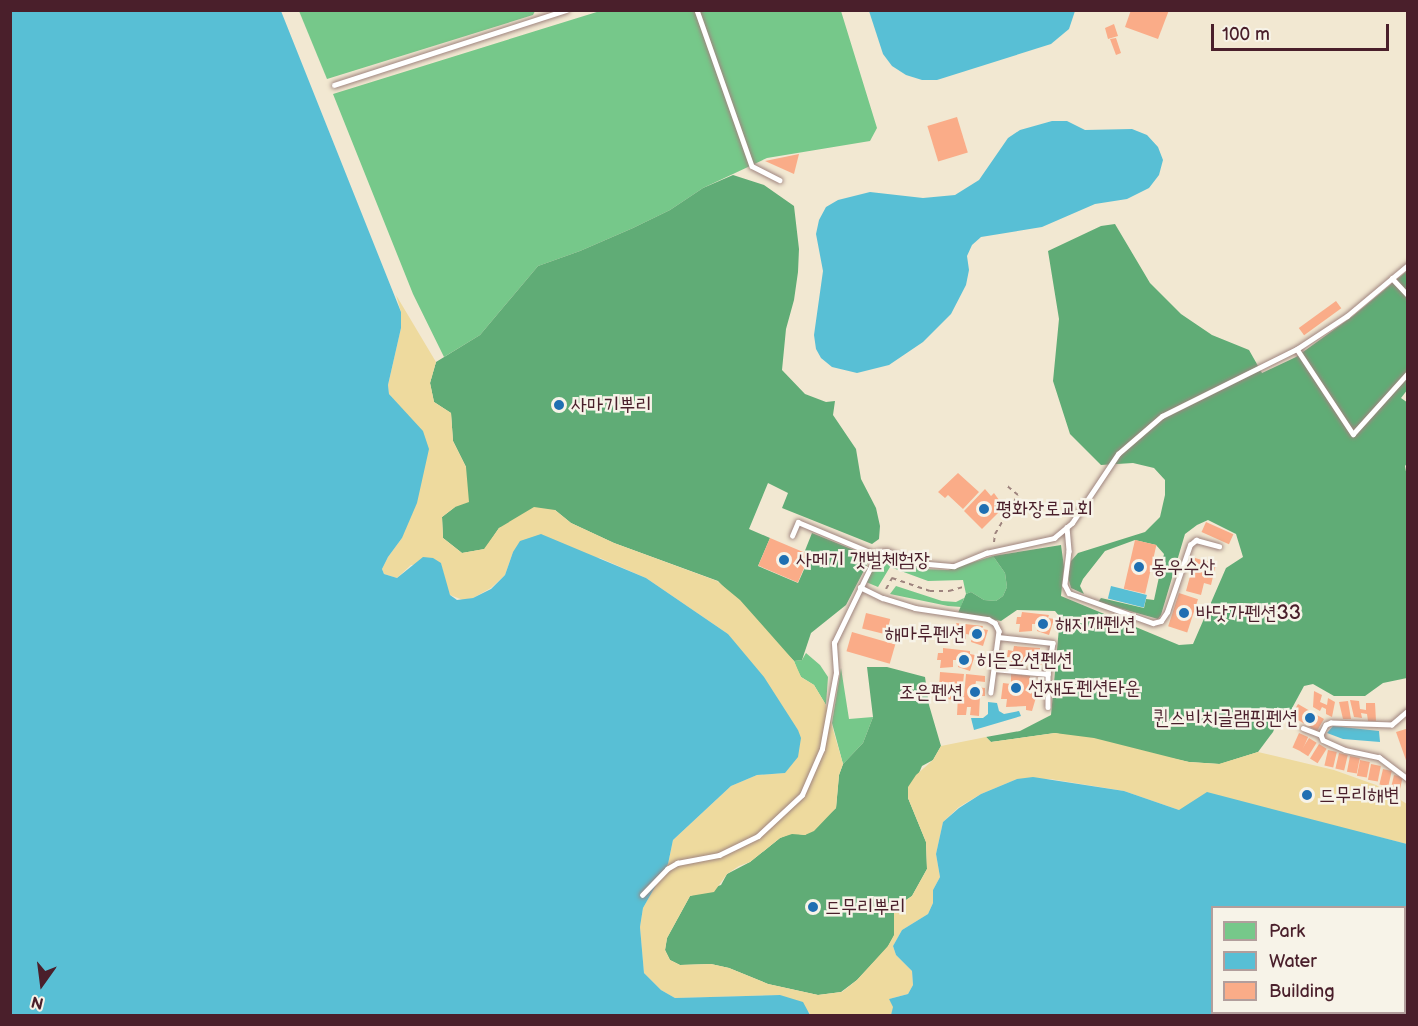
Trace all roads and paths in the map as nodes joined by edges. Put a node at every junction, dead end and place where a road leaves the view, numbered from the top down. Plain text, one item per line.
1 (566, 10) edge
2 (697, 10) edge
3 (549, 13) edge
4 (334, 85) dead end
5 (780, 180) dead end
6 (1407, 266) edge
7 (1392, 278) junction
8 (1407, 295) edge
9 (1297, 349) junction
10 (1407, 373) edge
11 (1006, 485) dead end
12 (1066, 527) junction
13 (792, 536) dead end
14 (1219, 546) dead end
15 (994, 551) junction
16 (877, 555) junction
17 (860, 587) junction
18 (963, 587) dead end
19 (882, 597) junction
20 (998, 637) junction
21 (994, 669) junction
22 (1048, 674) junction
23 (991, 692) dead end
24 (1048, 707) dead end
25 (1407, 711) edge
26 (1304, 728) dead end
27 (1321, 735) junction
28 (1407, 779) edge
29 (642, 895) dead end

1 - 3 lane
2 - 5 lane
3 - 4 lane
6 - 7 lane
7 - 8 lane
7 - 9 lane
9 - 10 lane
9 - 12 lane
11 - 15 path
12 - 14 lane
12 - 15 lane
13 - 16 lane
15 - 16 lane
16 - 17 lane
17 - 19 lane
17 - 29 lane
18 - 19 path
19 - 20 lane
20 - 21 lane
20 - 22 lane
21 - 22 lane
21 - 23 lane
22 - 24 lane
25 - 27 lane
26 - 27 lane
27 - 28 lane

